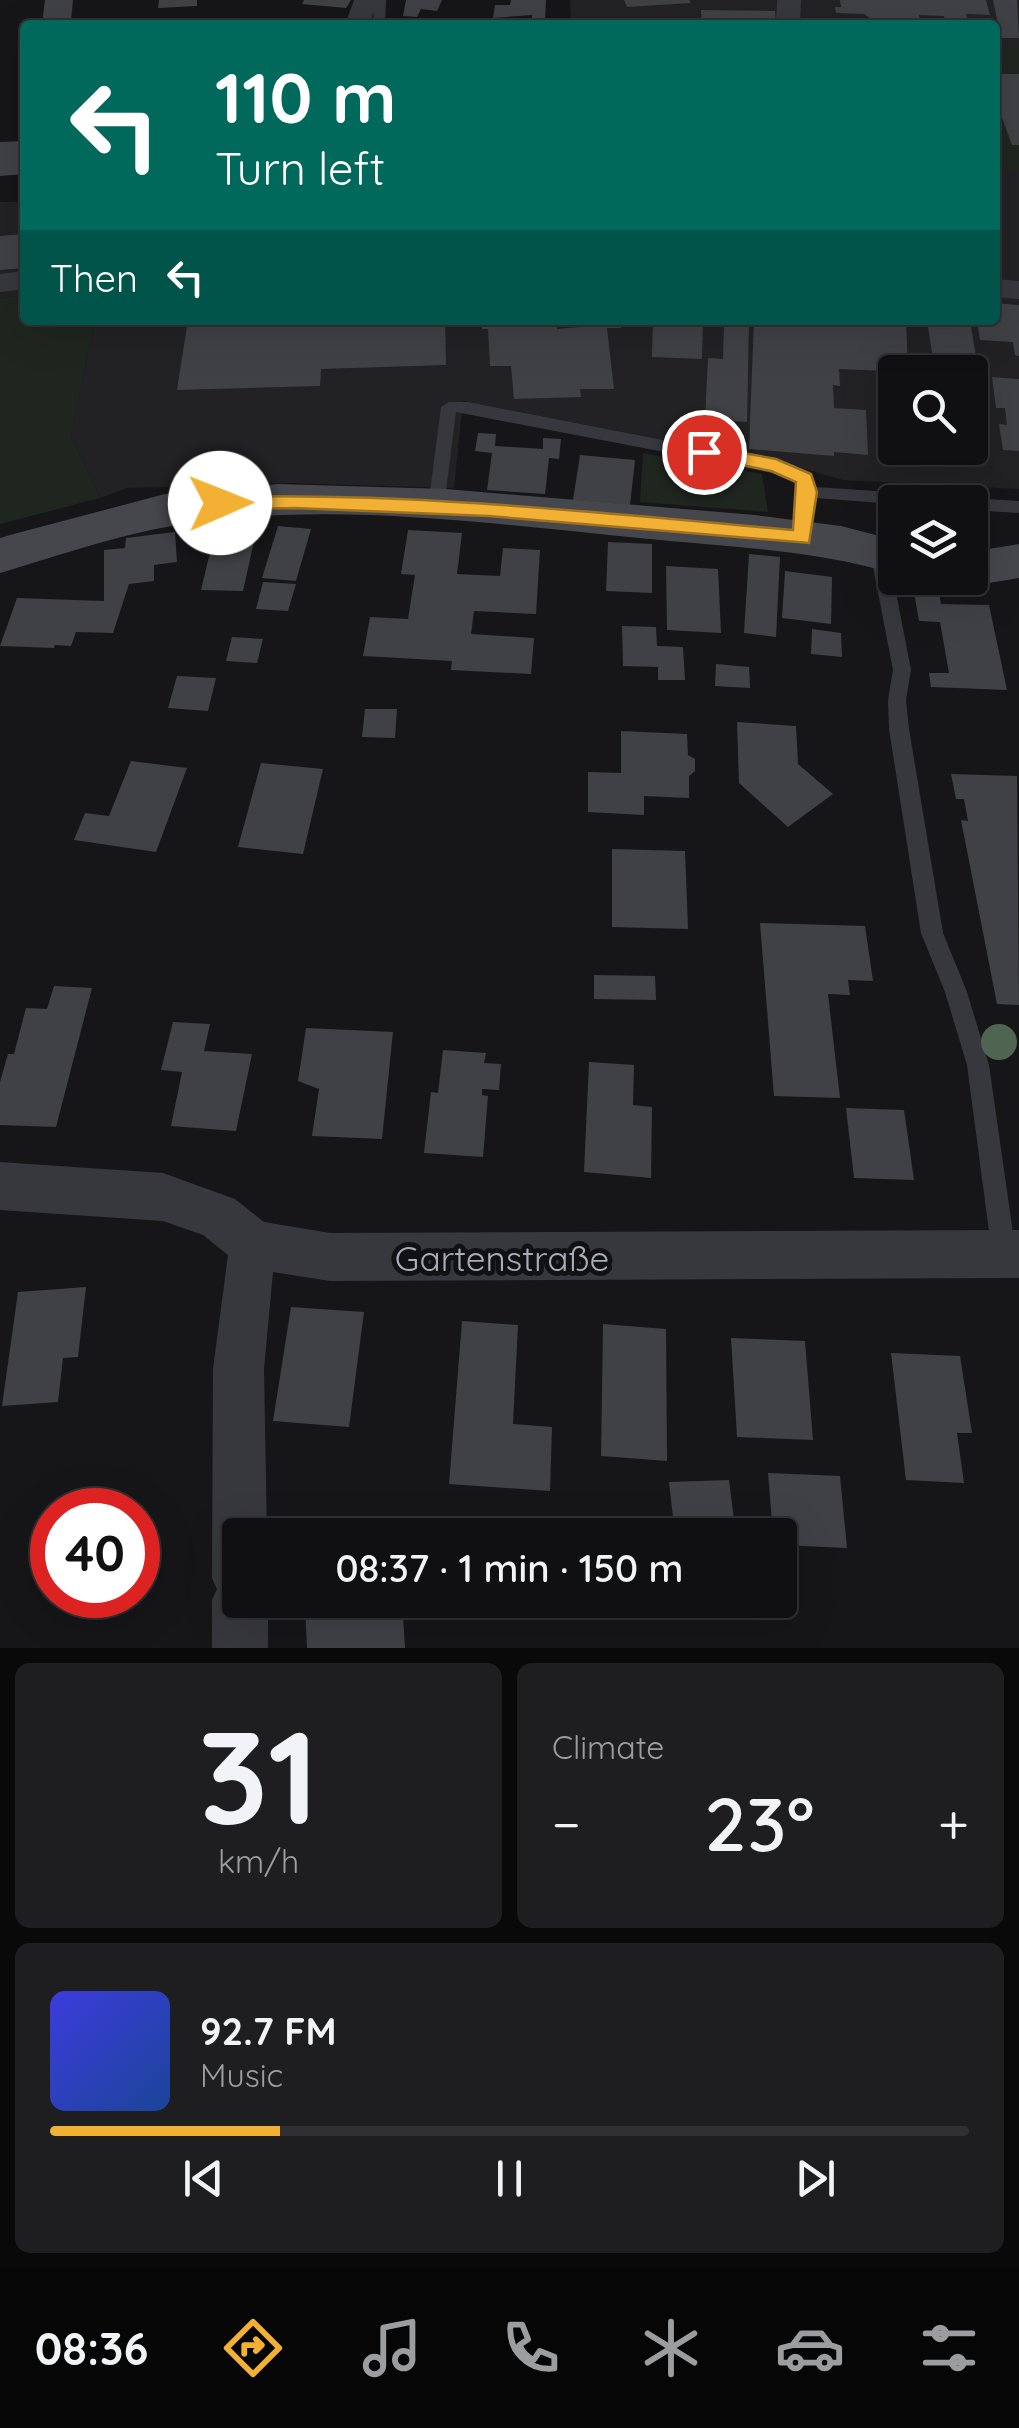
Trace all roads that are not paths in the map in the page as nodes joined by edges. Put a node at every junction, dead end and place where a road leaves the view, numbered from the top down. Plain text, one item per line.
1 (808, 492) junction
2 (878, 497) edge
3 (988, 505) edge
4 (436, 507) junction
5 (1019, 507) edge
6 (802, 538) junction
7 (878, 550) edge
8 (988, 554) edge
9 (0, 556) edge
10 (1019, 560) edge
11 (988, 566) edge
12 (894, 595) edge
13 (0, 1186) edge
14 (254, 1246) junction
15 (1011, 1254) edge
16 (240, 1518) edge
17 (240, 1618) edge
18 (240, 1648) edge

1 - 2 lane
1 - 4 lane
1 - 6 lane
3 - 5 lane
4 - 6 street
4 - 9 street
6 - 7 street
8 - 10 street
10 - 11 street
12 - 15 lane
13 - 14 street
14 - 15 street, Gartenstraße
14 - 16 street
17 - 18 street

